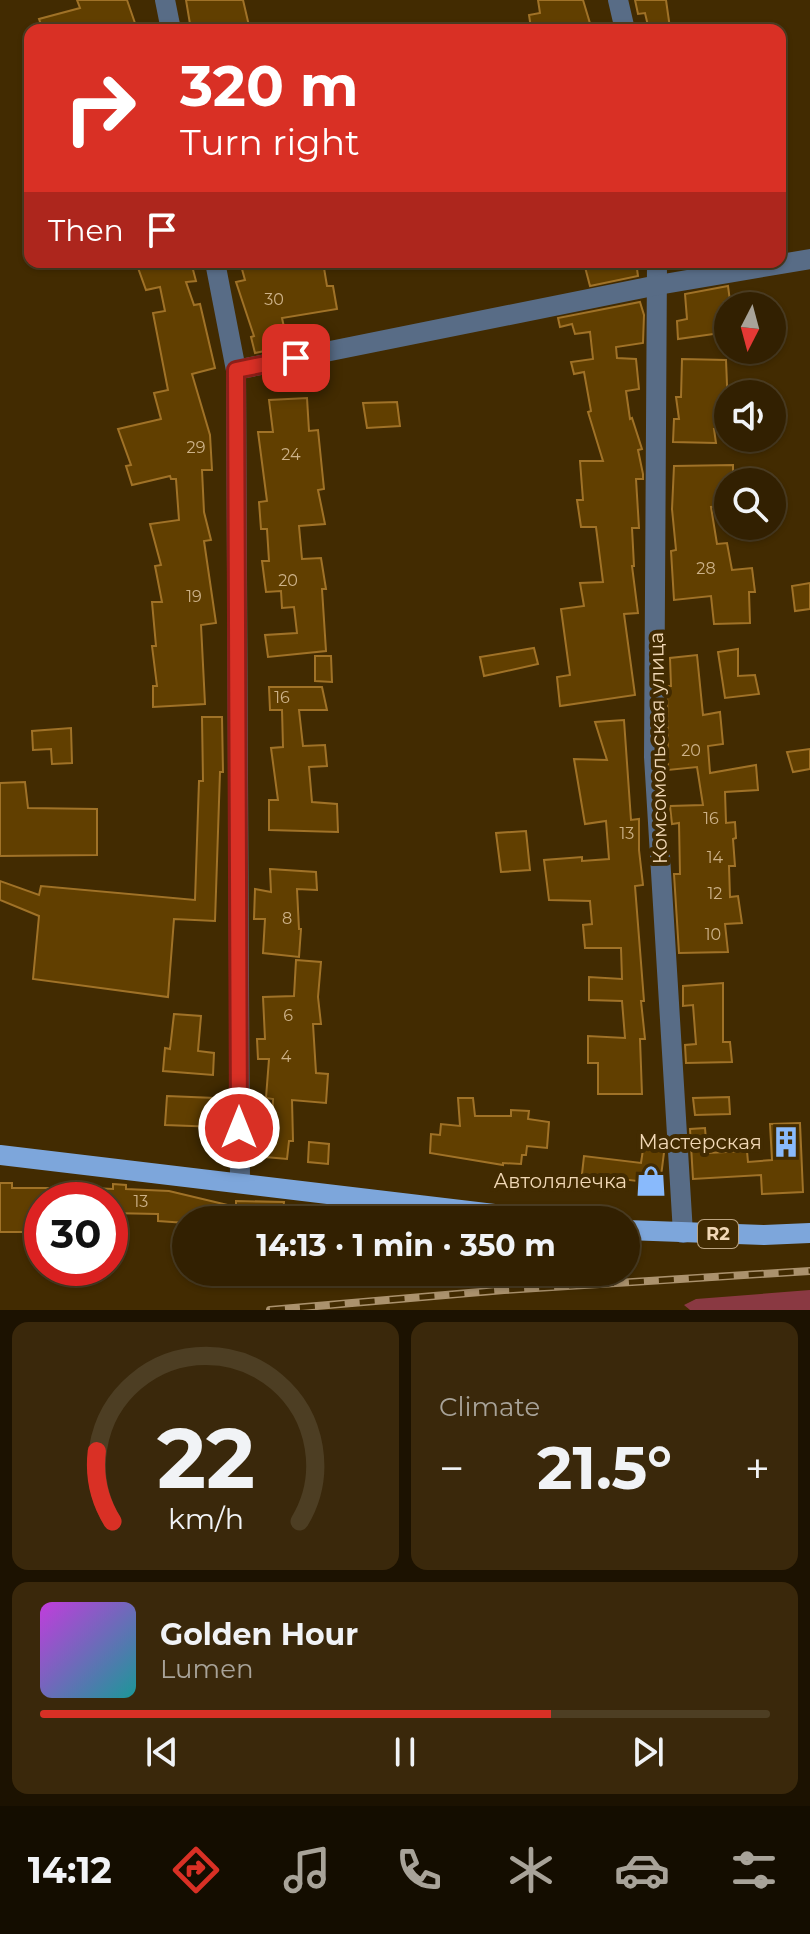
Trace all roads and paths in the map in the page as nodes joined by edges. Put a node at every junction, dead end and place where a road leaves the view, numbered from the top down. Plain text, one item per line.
1 (165, 0) edge
2 (618, 0) edge
3 (170, 24) edge
4 (624, 24) edge
5 (810, 259) edge
6 (786, 263) edge
7 (216, 268) edge
8 (657, 268) edge
9 (757, 268) edge
10 (658, 285) junction
11 (236, 370) junction
12 (0, 1155) edge
13 (240, 1182) junction
14 (433, 1206) edge
15 (640, 1231) edge
16 (683, 1233) junction
17 (810, 1233) edge

1 - 3 street
2 - 4 street
5 - 6 street
7 - 11 street
8 - 10 street, Комсомольская улица
9 - 10 street
10 - 11 street
10 - 16 street, Комсомольская улица
11 - 13 street
12 - 13 main road
13 - 14 main road
15 - 16 main road, R2
16 - 17 main road, R2

